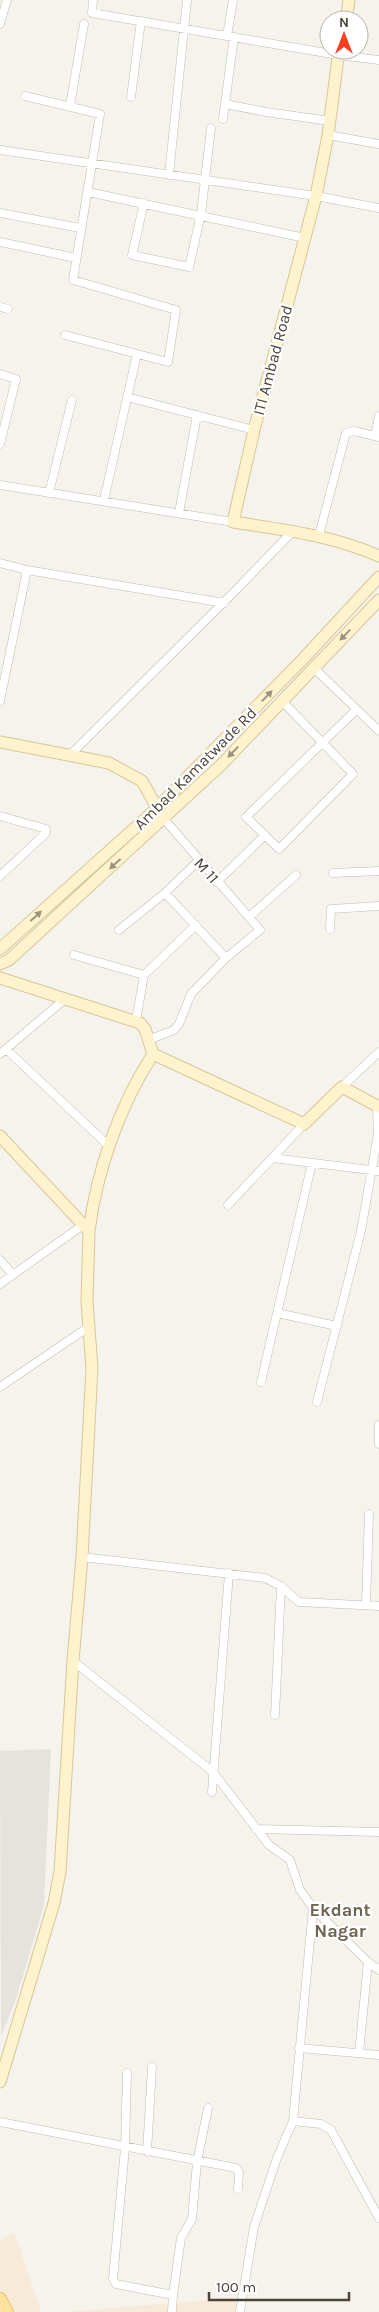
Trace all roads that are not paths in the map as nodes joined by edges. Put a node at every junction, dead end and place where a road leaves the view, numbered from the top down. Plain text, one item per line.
1 (7, 0) edge
2 (93, 0) edge
3 (187, 0) edge
4 (234, 0) edge
5 (141, 21) junction
6 (0, 24) edge
7 (84, 24) dead end
8 (184, 29) junction
9 (231, 36) junction
10 (319, 49) edge
11 (338, 60) edge
12 (25, 96) dead end
13 (131, 97) dead end
14 (225, 104) junction
15 (70, 106) junction
16 (223, 119) dead end
17 (330, 121) junction
18 (210, 128) dead end
19 (328, 136) junction
20 (379, 144) edge
21 (0, 150) edge
22 (93, 164) junction
23 (169, 175) junction
24 (206, 180) junction
25 (88, 192) junction
26 (316, 196) junction
27 (144, 203) junction
28 (379, 208) edge
29 (0, 213) edge
30 (201, 214) junction
31 (80, 228) junction
32 (305, 238) junction
33 (0, 242) edge
34 (76, 258) junction
35 (65, 335) dead end
36 (137, 354) junction
37 (0, 374) edge
38 (127, 397) junction
39 (72, 400) dead end
40 (197, 415) junction
41 (379, 416) edge
42 (254, 430) junction
43 (377, 436) edge
44 (0, 444) edge
45 (0, 485) edge
46 (49, 493) junction
47 (104, 500) junction
48 (179, 513) junction
49 (233, 522) junction
50 (293, 531) junction
51 (319, 535) junction
52 (379, 556) edge
53 (0, 563) edge
54 (27, 570) junction
55 (379, 577) edge
56 (224, 603) junction
57 (378, 603) edge
58 (314, 668) junction
59 (0, 701) edge
60 (282, 701) junction
61 (356, 710) junction
62 (379, 731) edge
63 (0, 742) edge
64 (324, 744) junction
65 (70, 755) junction
66 (156, 808) junction
67 (0, 816) edge
68 (164, 819) junction
69 (265, 835) junction
70 (198, 861) junction
71 (379, 870) edge
72 (332, 873) dead end
73 (296, 875) dead end
74 (0, 876) edge
75 (217, 882) junction
76 (164, 893) junction
77 (379, 906) edge
78 (248, 917) junction
79 (196, 925) junction
80 (330, 929) dead end
81 (119, 930) dead end
82 (0, 949) edge
83 (74, 955) dead end
84 (226, 958) junction
85 (0, 964) edge
86 (144, 975) junction
87 (0, 978) edge
88 (64, 999) junction
89 (136, 1022) junction
90 (148, 1040) junction
91 (3, 1051) edge
92 (379, 1052) edge
93 (153, 1054) junction
94 (376, 1060) edge
95 (342, 1087) junction
96 (378, 1106) edge
97 (304, 1124) junction
98 (0, 1136) edge
99 (110, 1147) junction
100 (272, 1158) junction
101 (312, 1163) junction
102 (375, 1171) edge
103 (228, 1205) dead end
104 (86, 1228) junction
105 (0, 1260) edge
106 (13, 1275) junction
107 (0, 1284) edge
108 (277, 1313) junction
109 (90, 1326) junction
110 (337, 1326) junction
111 (261, 1382) dead end
112 (0, 1387) edge
113 (317, 1402) dead end
114 (379, 1425) edge
115 (379, 1444) edge
116 (369, 1514) dead end
117 (82, 1557) junction
118 (229, 1574) junction
119 (281, 1586) junction
120 (366, 1605) junction
121 (379, 1606) edge
122 (73, 1661) junction
123 (275, 1715) dead end
124 (213, 1772) junction
125 (212, 1792) dead end
126 (256, 1829) junction
127 (379, 1830) edge
128 (313, 1908) junction
129 (368, 1962) junction
130 (379, 1970) edge
131 (299, 2048) junction
132 (359, 2053) junction
133 (379, 2055) edge
134 (152, 2067) dead end
135 (127, 2074) dead end
136 (0, 2082) edge
137 (208, 2108) dead end
138 (293, 2121) junction
139 (0, 2122) edge
140 (125, 2148) junction
141 (148, 2152) junction
142 (197, 2162) junction
143 (238, 2189) dead end
144 (379, 2218) edge
145 (173, 2295) junction
146 (0, 2299) edge
147 (7, 2312) edge
148 (172, 2312) edge
149 (240, 2312) edge

1 - 6 street
2 - 5 street
3 - 8 street
4 - 9 street
5 - 8 street
5 - 13 street
7 - 15 street
8 - 9 street
8 - 23 street
9 - 10 street
9 - 14 street
11 - 17 street, ITI Ambad Road
12 - 15 street
14 - 16 street
14 - 17 street
15 - 22 street
17 - 19 street, ITI Ambad Road
18 - 24 street
19 - 20 street
19 - 26 street, ITI Ambad Road
21 - 22 street
22 - 23 street
22 - 25 street
23 - 24 street
24 - 26 street
24 - 30 street
25 - 27 street
25 - 31 street
26 - 28 street
26 - 32 street, ITI Ambad Road
27 - 30 street
27 - 30 street
29 - 31 street
30 - 32 street
31 - 34 street
32 - 42 street, ITI Ambad Road
33 - 34 street
34 - 36 street
35 - 36 street
36 - 38 street
37 - 44 street
38 - 40 street
38 - 47 street
39 - 46 street
40 - 42 street
40 - 48 street
41 - 43 street
42 - 49 street, ITI Ambad Road
43 - 51 street
45 - 46 street
46 - 47 street
47 - 48 street
48 - 49 street
49 - 50 street
50 - 51 street
50 - 56 street
51 - 52 street
53 - 54 street
54 - 56 street
54 - 59 street
66 -> 55 street, Ambad Kamatwade Rd
56 - 65 street
57 -> 58 street, Ambad Kamatwade Rd
58 - 60 street, Ambad Kamatwade Rd
58 - 61 street
60 - 64 street
60 -> 68 street, Ambad Kamatwade Rd
61 - 62 street
61 - 64 street
63 - 65 street, M 11
64 - 69 street
64 - 69 street
65 - 66 street, M 11
66 - 68 street, M 11
82 -> 66 street, Ambad Kamatwade Rd
67 - 74 street
68 - 70 street, M 11
68 -> 85 street, Ambad Kamatwade Rd
69 - 75 street
70 - 75 street, M 11
70 - 76 street
71 - 72 street
73 - 78 street
75 - 78 street, M 11
76 - 79 street
76 - 81 street
77 - 80 street
78 - 84 street, M 11
79 - 84 street
79 - 86 street
83 - 86 street
84 - 90 street
86 - 89 street
87 - 88 street
88 - 89 street
88 - 91 street
89 - 90 street
90 - 93 street
91 - 99 street
92 - 94 street
93 - 97 street
93 - 99 street
94 - 95 street
95 - 96 street
95 - 97 street
96 - 102 street
97 - 100 street
98 - 104 street
99 - 104 street
100 - 101 street
100 - 103 street
101 - 102 street
101 - 108 street
102 - 110 street
104 - 106 street
104 - 109 street
105 - 106 street
106 - 107 street
108 - 110 street
108 - 111 street
109 - 112 street
109 - 117 street
110 - 113 street
114 - 115 street
116 - 120 street
117 - 118 street
117 - 122 street
118 - 119 street
118 - 124 street
119 - 120 street
119 - 123 street
120 - 121 street
122 - 124 street
122 - 136 street
124 - 125 street
124 - 126 street
126 - 127 street
126 - 128 street
128 - 129 street
128 - 131 street
129 - 130 street
129 - 132 street
131 - 132 street
131 - 138 street
132 - 133 street
134 - 141 street
135 - 140 street
137 - 142 street
138 - 144 street
138 - 149 street
139 - 140 street
140 - 141 street
140 - 145 street
141 - 142 street
142 - 143 street
142 - 145 street
145 - 148 street
146 - 147 main road

